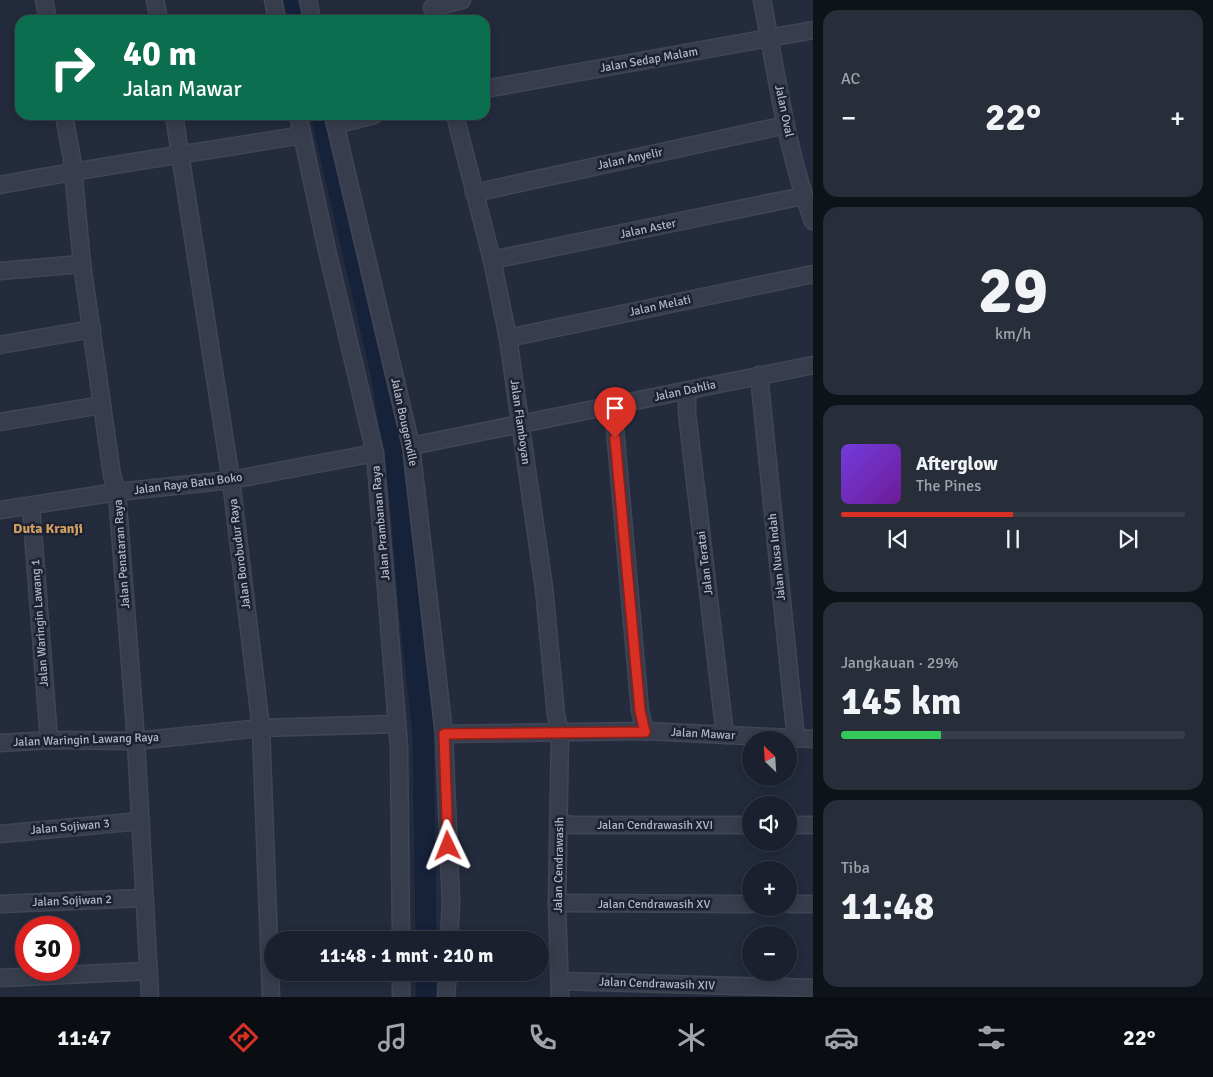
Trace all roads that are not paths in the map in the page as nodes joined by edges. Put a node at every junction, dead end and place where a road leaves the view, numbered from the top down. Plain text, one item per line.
1 (44, 0) edge
2 (155, 0) edge
3 (272, 0) edge
4 (308, 0) edge
5 (462, 0) edge
6 (762, 0) edge
7 (432, 9) edge
8 (47, 15) edge
9 (157, 15) edge
10 (276, 15) edge
11 (311, 15) edge
12 (813, 30) edge
13 (770, 38) junction
14 (490, 88) edge
15 (65, 120) edge
16 (175, 120) edge
17 (299, 120) edge
18 (334, 120) edge
19 (456, 120) edge
20 (786, 126) junction
21 (302, 135) junction
22 (181, 156) junction
23 (72, 171) junction
24 (0, 185) edge
25 (474, 193) junction
26 (803, 196) junction
27 (813, 221) edge
28 (492, 260) junction
29 (82, 264) junction
30 (0, 271) edge
31 (813, 274) edge
32 (92, 329) junction
33 (508, 338) junction
34 (0, 346) edge
35 (813, 365) edge
36 (759, 375) junction
37 (687, 390) junction
38 (102, 405) junction
39 (613, 406) junction
40 (0, 422) edge
41 (521, 424) junction
42 (411, 446) junction
43 (375, 454) junction
44 (231, 480) junction
45 (117, 492) junction
46 (31, 506) junction
47 (0, 510) edge
48 (397, 724) junction
49 (260, 728) junction
50 (795, 731) edge
51 (645, 732) junction
52 (444, 734) junction
53 (560, 734) junction
54 (724, 735) junction
55 (742, 736) edge
56 (798, 739) edge
57 (813, 739) edge
58 (49, 740) junction
59 (136, 741) junction
60 (0, 743) edge
61 (141, 821) junction
62 (560, 823) junction
63 (742, 825) edge
64 (797, 825) edge
65 (813, 825) edge
66 (0, 834) edge
67 (145, 898) junction
68 (557, 903) junction
69 (0, 904) edge
70 (742, 904) edge
71 (797, 904) edge
72 (813, 904) edge
73 (401, 931) edge
74 (449, 931) edge
75 (149, 971) junction
76 (0, 978) edge
77 (401, 981) edge
78 (447, 981) edge
79 (813, 988) edge
80 (560, 989) edge
81 (150, 997) edge
82 (271, 997) edge
83 (401, 997) edge
84 (446, 997) edge

1 - 8 street
2 - 9 street
3 - 10 street
4 - 11 street
5 - 7 street
6 - 13 street, Jalan Oval
12 - 13 street, Jalan Sedap Malam
13 - 14 street, Jalan Sedap Malam
13 - 20 street, Jalan Oval
15 - 23 street, Jalan Penataran Raya
16 - 22 street, Jalan Borobudur Raya
17 - 21 street, Jalan Prambanan Raya
18 - 42 street, Jalan Bougenville
19 - 25 street, Jalan Flamboyan
20 - 25 street, Jalan Anyelir
20 - 26 street, Jalan Oval
21 - 22 street
21 - 43 street, Jalan Prambanan Raya
22 - 23 street
22 - 44 street, Jalan Borobudur Raya
23 - 24 street
23 - 29 street, Jalan Penataran Raya
25 - 28 street, Jalan Flamboyan
26 - 27 street, Jalan Oval
26 - 28 street, Jalan Aster
28 - 33 street, Jalan Flamboyan
29 - 30 street
29 - 32 street, Jalan Penataran Raya
31 - 33 street, Jalan Melati
32 - 34 street
32 - 38 street, Jalan Penataran Raya
33 - 41 street, Jalan Flamboyan
35 - 36 street, Jalan Dahlia
36 - 37 street, Jalan Dahlia
36 - 50 street, Jalan Nusa Indah
37 - 39 street, Jalan Dahlia
37 - 54 street, Jalan Teratai
38 - 40 street
38 - 45 street, Jalan Penataran Raya
39 - 41 street, Jalan Dahlia
39 - 51 street
41 - 42 street, Jalan Dahlia
41 - 53 street, Jalan Flamboyan
42 - 52 street, Jalan Bougenville
43 - 44 street, Jalan Raya Batu Boko
43 - 48 street, Jalan Prambanan Raya
44 - 45 street, Jalan Raya Batu Boko
44 - 49 street, Jalan Borobudur Raya
45 - 46 street, Jalan Raya Batu Boko
45 - 59 street, Jalan Penataran Raya
46 - 47 street, Jalan Raya Batu Boko
46 - 58 street, Jalan Waringin Lawang 1
48 - 49 street, Jalan Waringin Lawang Raya
48 - 73 street, Jalan Prambanan Raya
49 - 59 street, Jalan Waringin Lawang Raya
49 - 82 street, Jalan Borobudur Raya
51 - 53 street, Jalan Mawar
51 - 54 street, Jalan Mawar
52 - 53 street, Jalan Mawar
52 - 74 street, Jalan Bougenville
53 - 62 street, Jalan Cendrawasih
54 - 55 street, Jalan Mawar
56 - 57 street, Jalan Mawar
58 - 59 street, Jalan Waringin Lawang Raya
58 - 60 street, Jalan Waringin Lawang Raya
59 - 61 street, Jalan Penataran Raya
61 - 66 street, Jalan Sojiwan 3
61 - 67 street, Jalan Penataran Raya
62 - 63 street, Jalan Cendrawasih XVI
62 - 68 street, Jalan Cendrawasih
64 - 65 street
67 - 69 street, Jalan Sojiwan 2
67 - 75 street, Jalan Penataran Raya
68 - 70 street, Jalan Cendrawasih XV
68 - 80 street, Jalan Cendrawasih
71 - 72 street
75 - 76 street
75 - 81 street, Jalan Penataran Raya
77 - 83 street
78 - 84 street
79 - 80 street, Jalan Cendrawasih XIV

